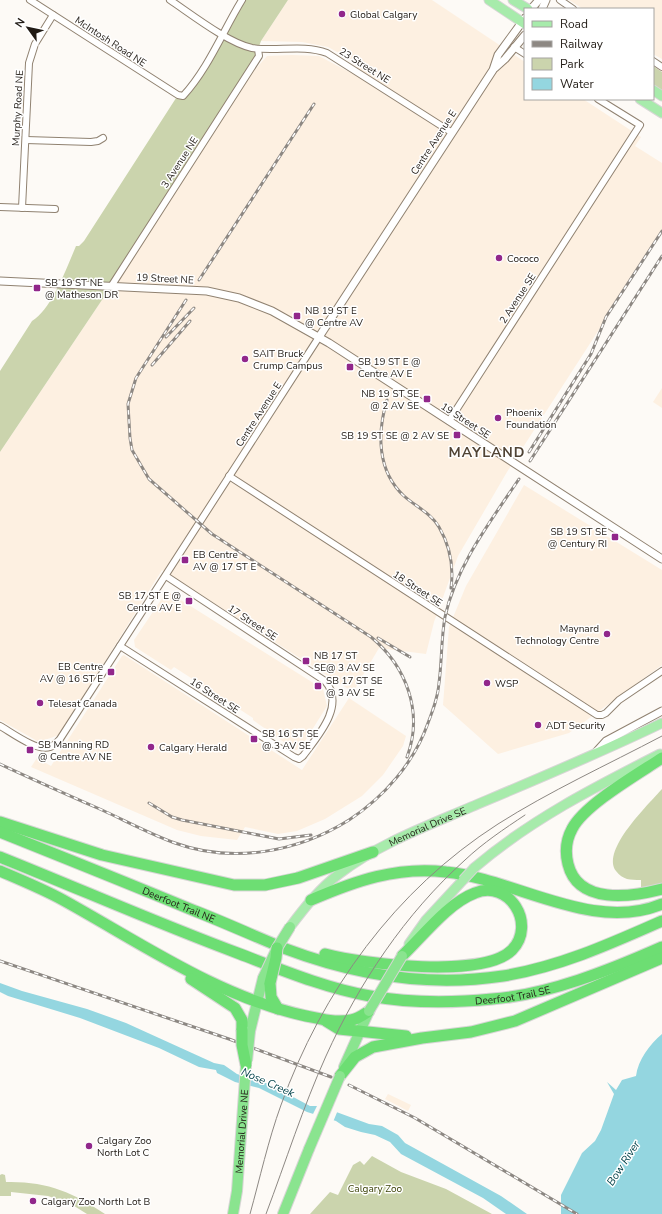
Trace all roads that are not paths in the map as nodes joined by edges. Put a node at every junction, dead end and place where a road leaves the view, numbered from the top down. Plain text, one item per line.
1 (30, 0) edge
2 (170, 0) edge
3 (242, 0) edge
4 (489, 0) edge
5 (513, 0) edge
6 (539, 0) edge
7 (560, 0) edge
8 (527, 8) edge
9 (530, 8) edge
10 (572, 8) edge
11 (53, 15) junction
12 (524, 21) edge
13 (222, 34) junction
14 (524, 35) edge
15 (514, 47) junction
16 (258, 49) junction
17 (524, 53) edge
18 (493, 70) junction
19 (600, 100) edge
20 (642, 100) edge
21 (662, 113) edge
22 (452, 132) junction
23 (103, 138) dead end
24 (26, 140) junction
25 (0, 207) edge
26 (22, 208) junction
27 (55, 209) dead end
28 (0, 280) edge
29 (112, 285) junction
30 (319, 337) junction
31 (449, 421) junction
32 (229, 476) junction
33 (662, 560) edge
34 (166, 576) junction
35 (120, 646) junction
36 (662, 671) edge
37 (662, 710) edge
38 (662, 723) edge
39 (0, 726) edge
40 (596, 752) junction
41 (662, 753) edge
42 (662, 758) edge
43 (299, 759) joint
44 (0, 822) edge
45 (0, 832) edge
46 (373, 852) junction
47 (0, 857) edge
48 (0, 871) edge
49 (662, 889) edge
50 (311, 900) junction
51 (662, 904) edge
52 (662, 921) edge
53 (104, 924) junction
54 (231, 925) junction
55 (290, 927) joint
56 (662, 947) edge
57 (277, 948) joint
58 (402, 956) junction
59 (662, 958) edge
60 (360, 971) joint
61 (267, 981) junction
62 (256, 1002) junction
63 (278, 1009) junction
64 (369, 1011) junction
65 (323, 1020) junction
66 (246, 1031) junction
67 (359, 1032) junction
68 (422, 1038) junction
69 (246, 1065) joint
70 (340, 1076) junction
71 (233, 1214) edge
72 (283, 1214) edge

1 - 11 street, McIntosh Road NE
2 - 13 street, 23 Street NE
3 - 13 street
4 - 12 main road
5 - 8 main road
6 - 9 street
7 - 10 street
11 - 13 street, McIntosh Road NE
11 - 24 street, Murphy Road NE
12 - 18 street, Centre Avenue E
13 - 16 street, 23 Street NE
14 - 15 street, Centre Avenue E
15 - 17 street
15 - 18 street, Centre Avenue E
16 - 22 street, 23 Street NE
16 - 29 street, 3 Avenue NE
18 - 22 street, Centre Avenue E
19 - 31 street, 2 Avenue SE
20 - 21 main road
22 - 30 street, Centre Avenue E
23 - 24 street
24 - 26 street, Murphy Road NE
25 - 26 street
26 - 27 street
28 - 29 street, 19 Street NE
29 - 30 street, 19 Street NE
30 - 31 street, 19 Street SE
30 - 32 street, Centre Avenue E
31 - 33 street, 19 Street SE
32 - 34 street, Centre Avenue E
32 - 36 street, 18 Street SE
34 - 35 street, Centre Avenue E
34 - 43 street, 17 Street SE
35 - 39 street, Centre Avenue E
35 - 43 street, 16 Street SE
37 - 40 street
38 - 40 main road, Memorial Drive SE
40 - 46 main road, Memorial Drive SE
41 - 58 main road, bridge
42 - 49 highway
44 - 46 highway
45 - 54 highway, Deerfoot Trail NE
46 - 50 main road, Memorial Drive SE
47 - 56 highway, Deerfoot Trail SE
48 - 53 highway
50 - 51 highway
50 - 55 main road, Memorial Drive SE
52 - 60 highway, Deerfoot Trail SE
53 - 62 highway
53 - 66 highway
54 - 58 highway
54 - 60 highway, Deerfoot Trail NE
55 - 57 highway, Memorial Drive SE, bridge
57 - 61 highway, bridge
58 - 64 highway, bridge
59 - 68 highway
61 - 62 highway
61 - 63 highway
62 - 63 highway
62 - 66 highway
63 - 65 highway
64 - 65 highway
64 - 67 highway
65 - 67 highway
66 - 69 highway, bridge
67 - 68 highway
67 - 70 highway
68 - 70 highway
69 - 71 highway, Memorial Drive NE
70 - 72 highway, bridge

